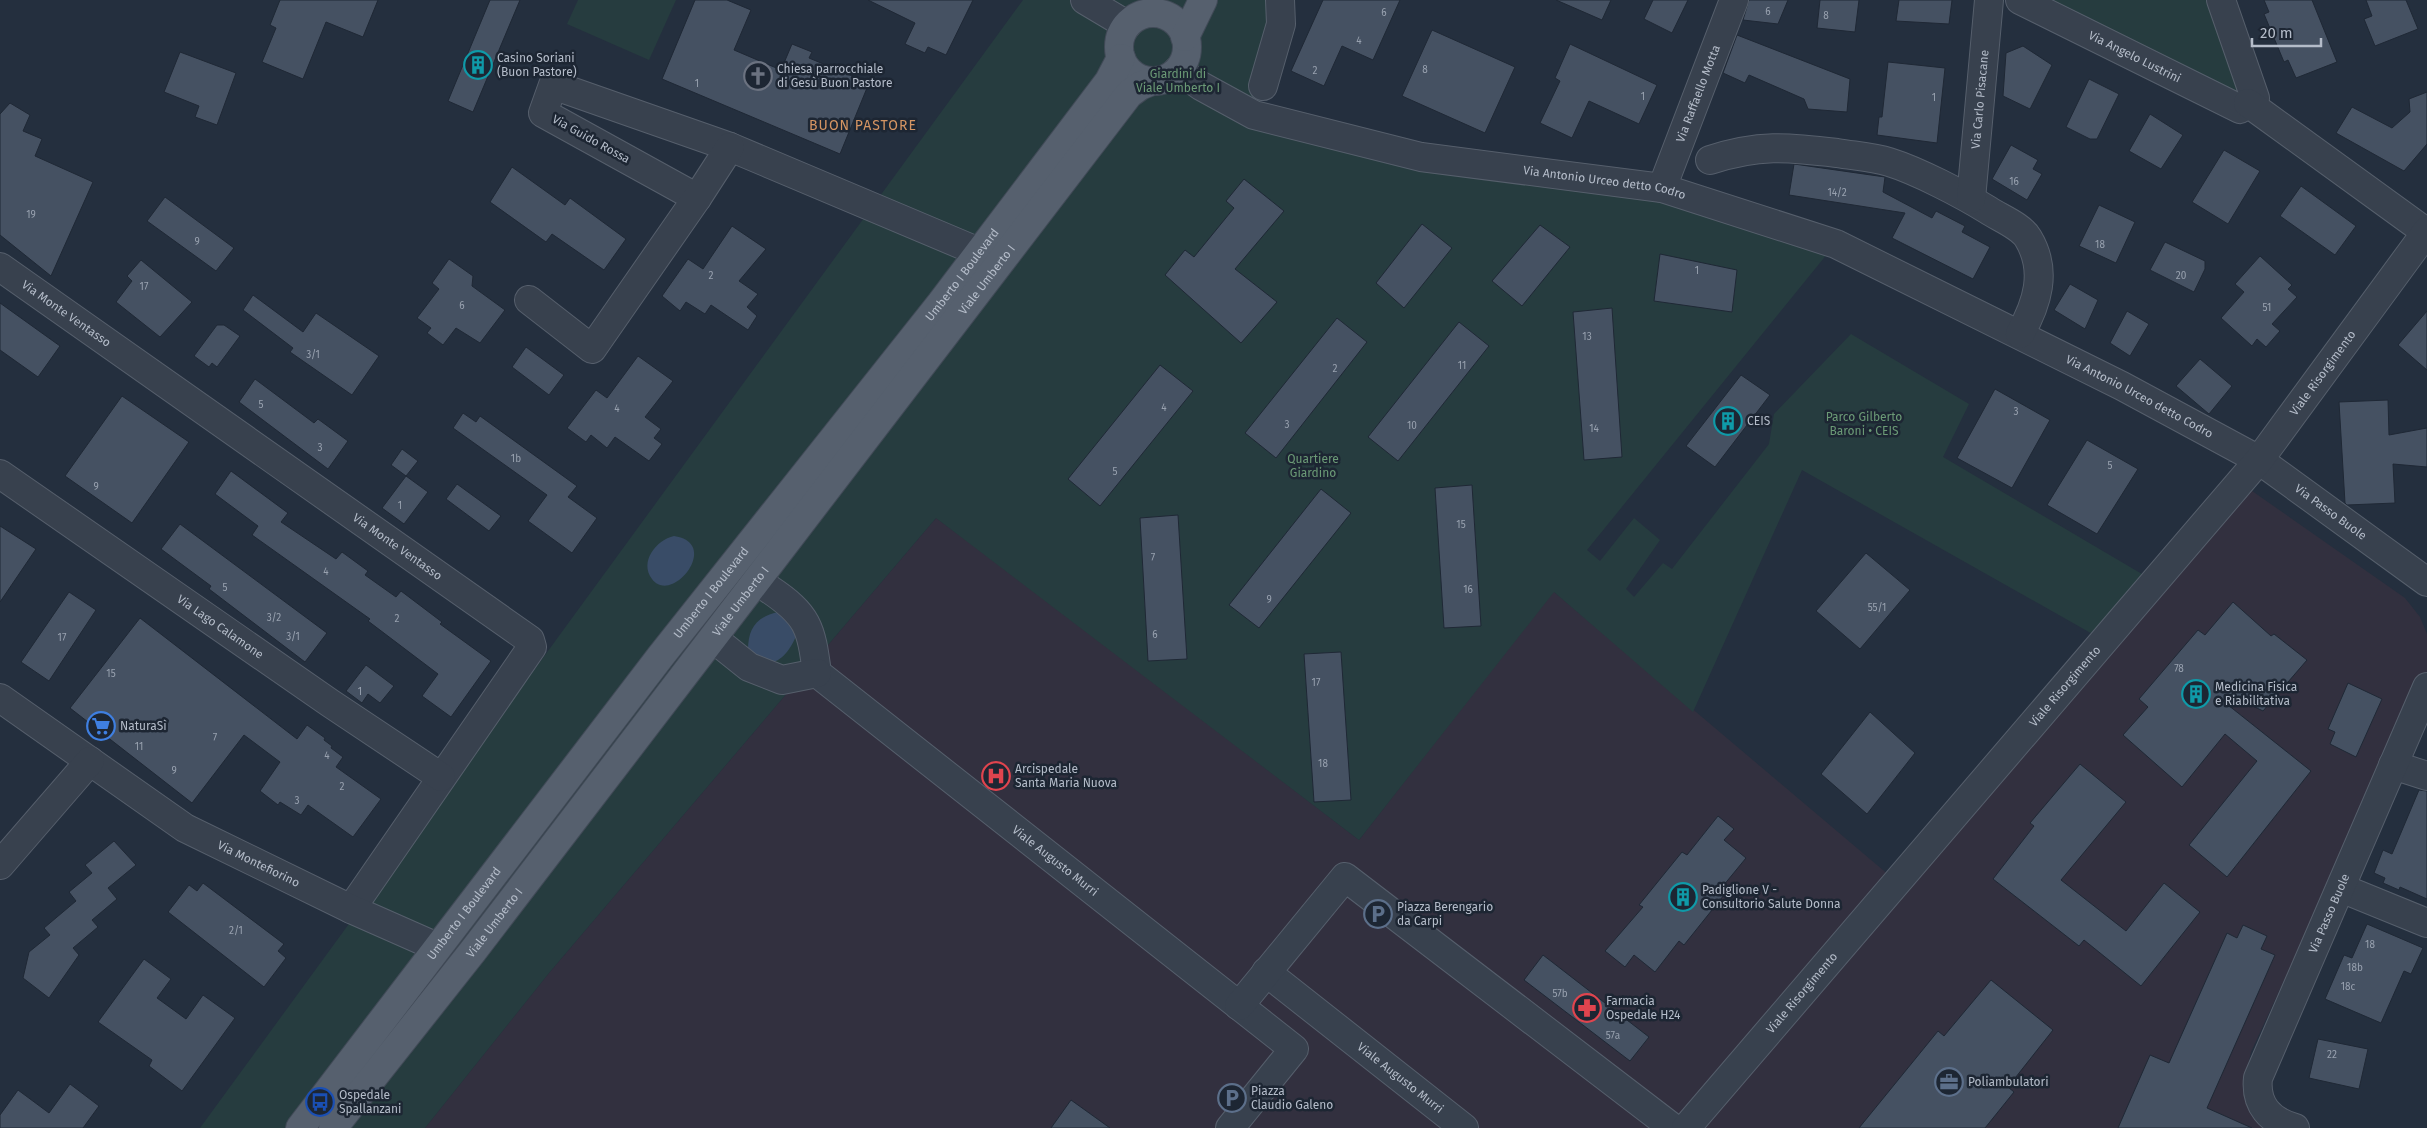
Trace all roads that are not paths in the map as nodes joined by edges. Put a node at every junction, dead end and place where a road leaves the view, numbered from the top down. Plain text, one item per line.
1 (1084, 0) edge
2 (1203, 0) edge
3 (1280, 0) edge
4 (1734, 0) edge
5 (1990, 0) edge
6 (2020, 0) edge
7 (2221, 0) edge
8 (1160, 6) edge
9 (1127, 24) junction
10 (1185, 37) junction
11 (1121, 58) junction
12 (1178, 70) junction
13 (1152, 81) junction
14 (1263, 86) dead end
15 (2248, 103) junction
16 (730, 147) junction
17 (1710, 160) dead end
18 (1662, 188) junction
19 (697, 198) junction
20 (1971, 199) junction
21 (2426, 231) edge
22 (979, 252) junction
23 (0, 267) edge
24 (529, 300) dead end
25 (2020, 334) junction
26 (2259, 460) junction
27 (0, 474) edge
28 (2427, 582) edge
29 (769, 589) dead end
30 (724, 648) dead end
31 (816, 674) junction
32 (2427, 686) edge
33 (0, 698) edge
34 (90, 761) junction
35 (2393, 765) junction
36 (2427, 776) edge
37 (440, 777) junction
38 (0, 865) edge
39 (2341, 888) junction
40 (351, 908) junction
41 (2427, 923) edge
42 (437, 947) junction
43 (1266, 972) junction
44 (1239, 1006) junction
45 (300, 1128) edge
46 (333, 1128) edge
47 (1230, 1128) edge
48 (1464, 1128) edge
49 (1673, 1128) edge
50 (1686, 1128) edge
51 (2295, 1128) edge

1 - 9 street
2 - 10 main road
3 - 14 street
4 - 18 street, Via Raffaello Motta
5 - 20 street, Via Carlo Pisacane
6 - 15 street, Via Angelo Lustrini
7 - 15 street
8 - 9 main road
8 - 10 main road
9 - 11 main road
10 - 12 main road
11 - 13 main road
11 - 22 main road, Umberto I Boulevard
12 - 13 main road
12 - 18 street, Via Antonio Urceo detto Codro
13 - 46 main road, Viale Umberto I
15 - 21 street
16 - 19 street
16 - 19 street, Via Guido Rossa
16 - 22 street, Via Guido Rossa
17 - 20 street
18 - 25 street, Via Antonio Urceo detto Codro
19 - 24 street
20 - 25 street
21 - 26 street, Viale Risorgimento
22 - 42 main road, Umberto I Boulevard
23 - 37 street, Via Monte Ventasso
25 - 26 street, Via Antonio Urceo detto Codro
26 - 28 street, Via Passo Buole
26 - 50 street, Viale Risorgimento
27 - 37 street, Via Lago Calamone
29 - 31 street
30 - 31 street
31 - 44 street, Viale Augusto Murri
32 - 35 street, Via Passo Buole
33 - 34 street, Via Montefiorino
34 - 38 street
34 - 40 street, Via Montefiorino
35 - 36 street
35 - 39 street, Via Passo Buole
37 - 40 street, Via Monte Ventasso
39 - 41 street
39 - 51 street, Via Passo Buole
40 - 42 street, Via Montefiorino
42 - 45 main road, Umberto I Boulevard
43 - 44 street
43 - 48 street, Viale Augusto Murri
43 - 49 street
44 - 47 street, Viale Augusto Murri

